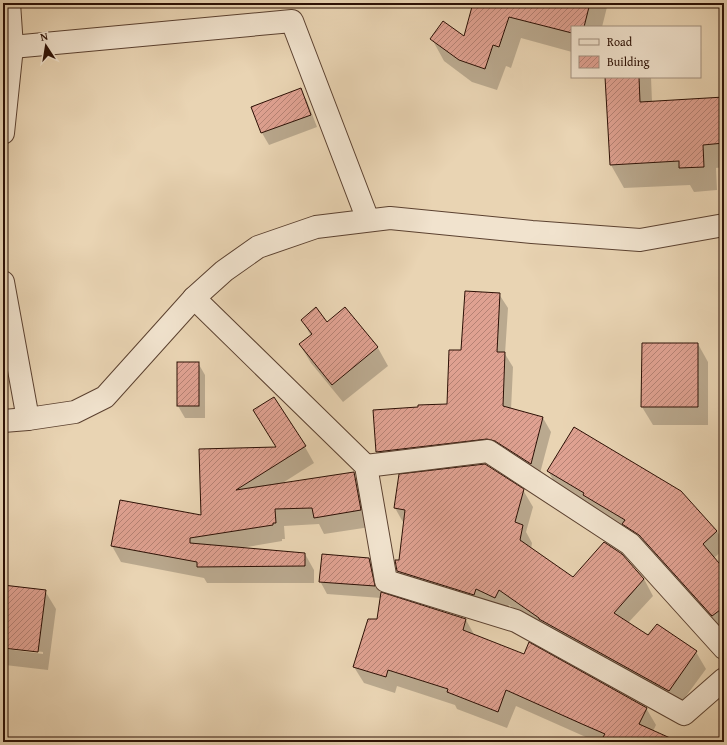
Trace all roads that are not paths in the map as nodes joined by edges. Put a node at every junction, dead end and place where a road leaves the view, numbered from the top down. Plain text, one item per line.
1 (9, 3) edge
2 (12, 47) junction
3 (3, 133) edge
4 (368, 220) junction
5 (724, 225) edge
6 (3, 282) edge
7 (194, 298) junction
8 (28, 419) junction
9 (3, 420) edge
10 (366, 466) junction
11 (724, 648) edge
12 (724, 679) edge

1 - 2 street
2 - 3 street
2 - 4 street
4 - 5 street
4 - 7 street
6 - 8 street
7 - 8 street
7 - 10 street
8 - 9 street
10 - 11 street
10 - 12 street

